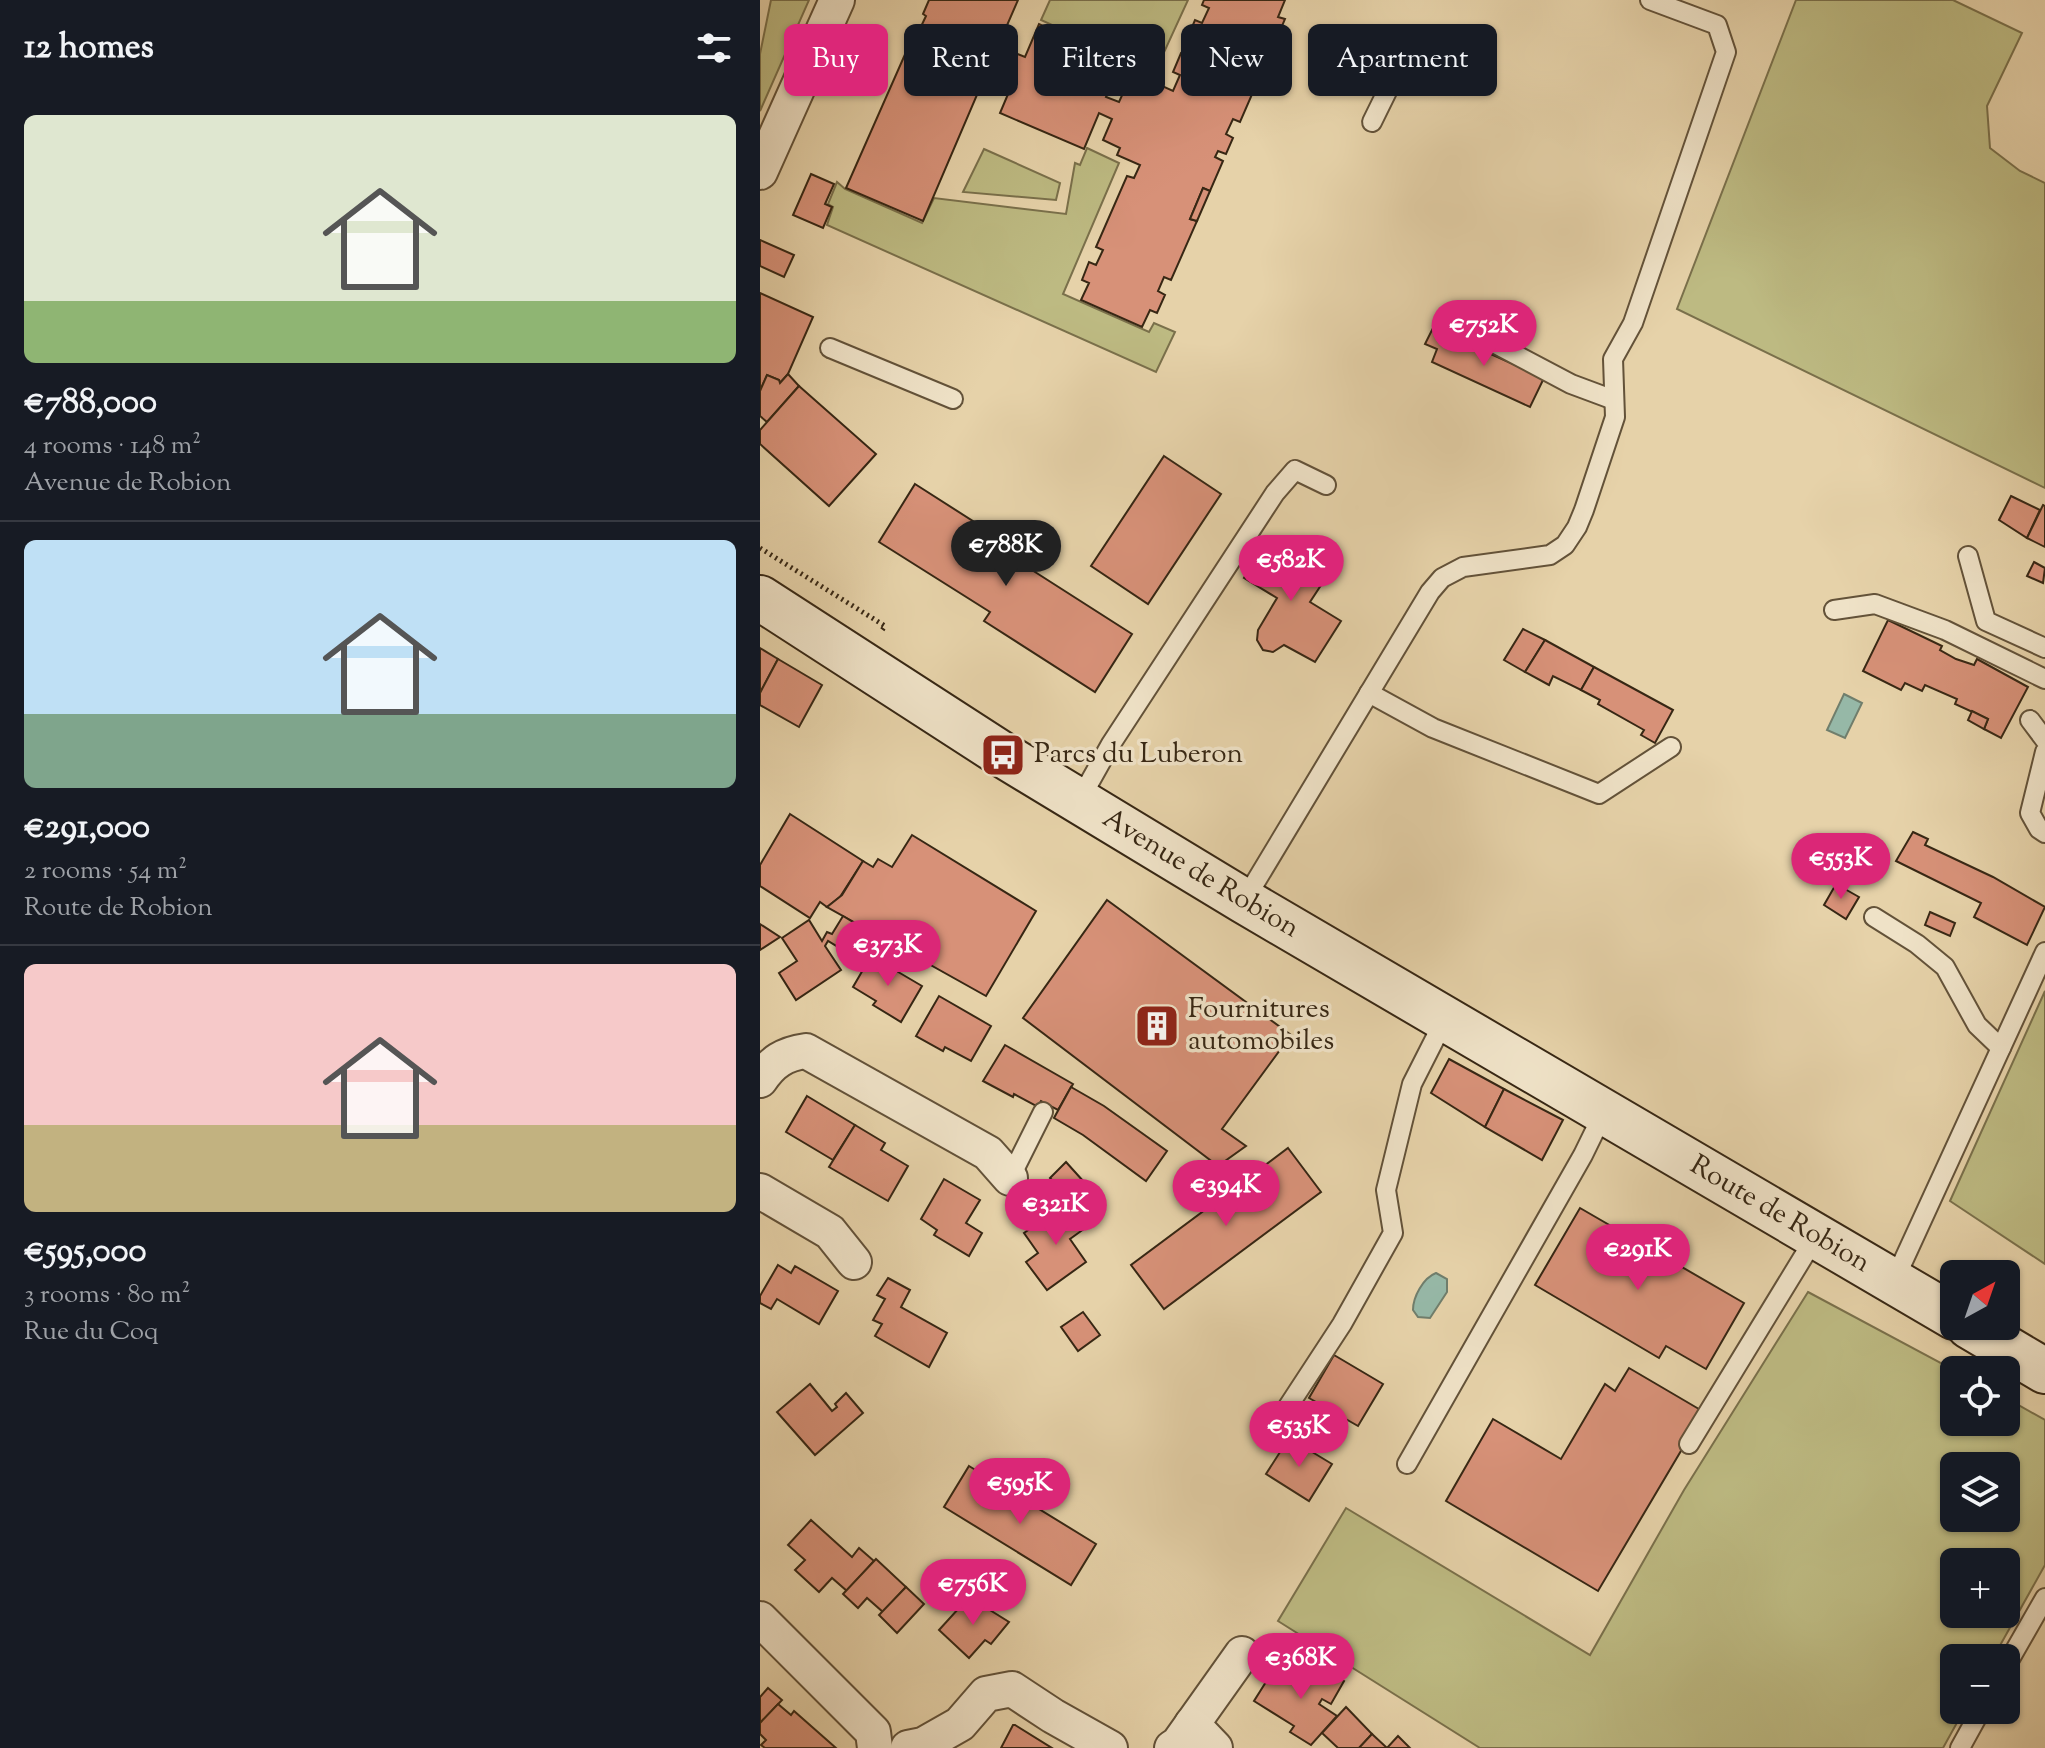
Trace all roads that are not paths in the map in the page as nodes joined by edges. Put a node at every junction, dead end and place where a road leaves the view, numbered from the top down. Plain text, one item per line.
1 (837, 0) edge
2 (1650, 0) edge
3 (1385, 96) edge
4 (1372, 122) dead end
5 (760, 172) edge
6 (1471, 331) dead end
7 (830, 348) dead end
8 (953, 399) dead end
9 (1614, 400) junction
10 (1326, 485) dead end
11 (1968, 556) dead end
12 (760, 584) edge
13 (760, 598) edge
14 (1834, 610) dead end
15 (802, 627) junction
16 (2045, 648) edge
17 (2045, 679) edge
18 (1369, 693) junction
19 (2030, 720) dead end
20 (2045, 740) edge
21 (1671, 747) dead end
22 (2045, 752) edge
23 (1079, 801) junction
24 (2045, 833) edge
25 (1244, 901) junction
26 (1874, 917) dead end
27 (2045, 952) edge
28 (1445, 1019) junction
29 (2001, 1048) junction
30 (760, 1080) edge
31 (1043, 1112) dead end
32 (1604, 1112) junction
33 (1010, 1178) joint
34 (760, 1191) edge
35 (1816, 1236) junction
36 (854, 1262) dead end
37 (1894, 1281) junction
38 (1940, 1309) edge
39 (1993, 1340) edge
40 (2045, 1371) edge
41 (1272, 1431) dead end
42 (1689, 1444) dead end
43 (1407, 1464) dead end
44 (2045, 1598) edge
45 (760, 1619) edge
46 (2019, 1644) edge
47 (1242, 1654) dead end
48 (1973, 1724) edge
49 (1193, 1740) edge
50 (875, 1748) edge
51 (908, 1748) edge
52 (1110, 1748) edge
53 (1960, 1748) edge

1 - 5 street
2 - 9 lane
3 - 4 lane
6 - 9 lane
7 - 8 lane
9 - 18 lane
10 - 23 lane
11 - 16 lane
12 - 15 main road, Avenue de Robion
13 - 15 main road, Avenue de Robion
14 - 17 lane
15 - 23 main road, Avenue de Robion
18 - 21 lane
18 - 25 lane
19 - 20 lane
22 - 24 lane
23 - 25 main road, Avenue de Robion
25 - 28 main road, Avenue de Robion
26 - 29 lane
27 - 29 lane
28 - 32 main road, Avenue de Robion
28 - 41 lane
29 - 37 lane
30 - 33 street
31 - 33 lane
32 - 35 main road, Route de Robion
32 - 43 lane
34 - 36 street
35 - 37 main road, Route de Robion
35 - 42 lane
37 - 38 main road, Route de Robion
39 - 40 main road
44 - 46 lane
45 - 50 street
47 - 49 street
48 - 53 lane
51 - 52 street

